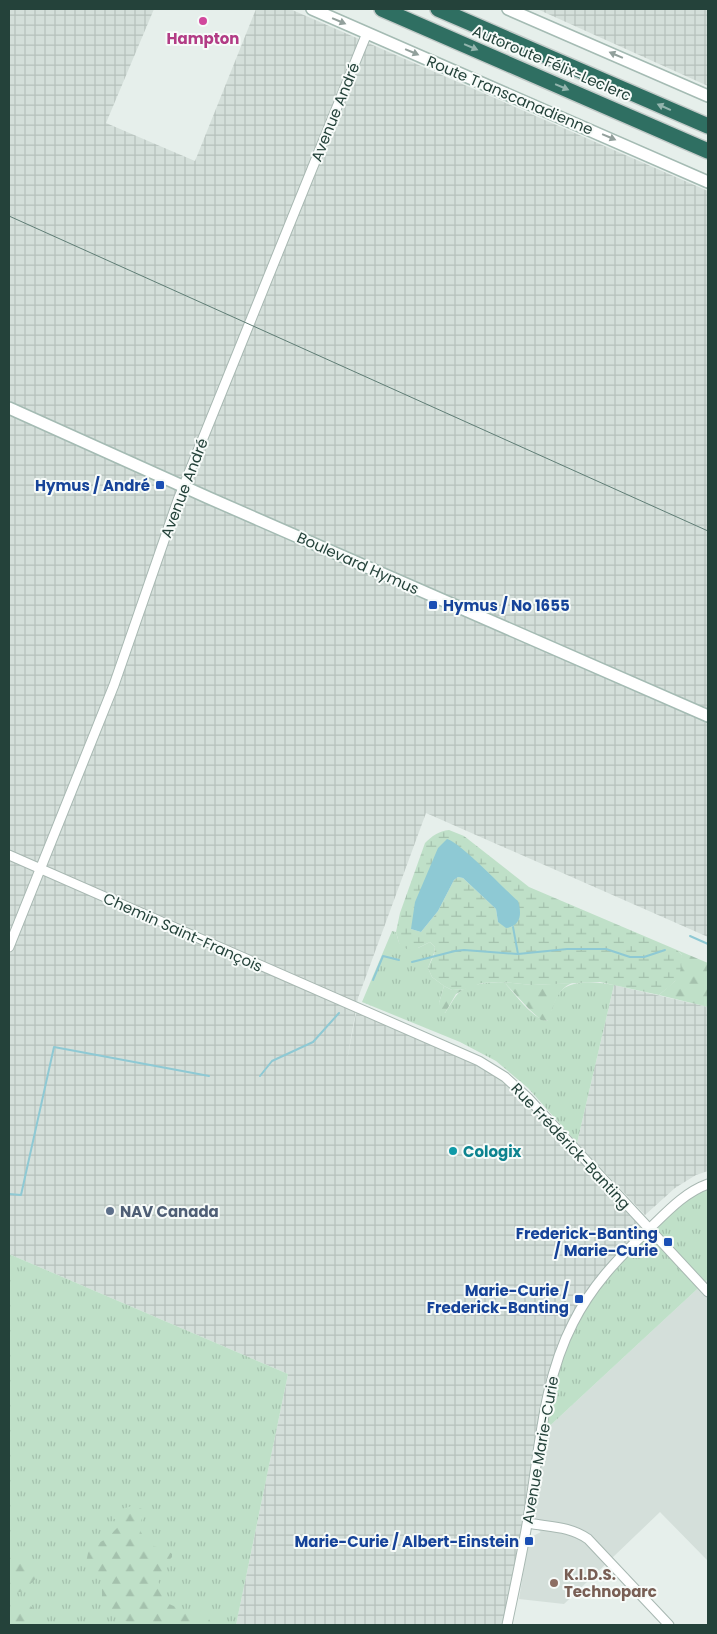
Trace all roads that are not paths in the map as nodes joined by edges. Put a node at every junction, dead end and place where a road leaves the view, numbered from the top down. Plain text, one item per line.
1 (312, 9) edge
2 (382, 9) edge
3 (438, 9) edge
4 (508, 9) edge
5 (367, 33) junction
6 (708, 96) edge
7 (708, 126) edge
8 (708, 151) edge
9 (708, 182) edge
10 (9, 408) edge
11 (183, 486) junction
12 (708, 716) edge
13 (9, 855) edge
14 (40, 869) junction
15 (9, 947) edge
16 (357, 1008) joint
17 (708, 1184) edge
18 (649, 1229) junction
19 (708, 1292) edge
20 (528, 1523) junction
21 (507, 1625) edge
22 (669, 1625) edge

1 -> 5 street, Route Transcanadienne
2 -> 8 highway, Autoroute Félix-Leclerc
7 -> 3 highway, Autoroute Félix-Leclerc
6 -> 4 street
5 -> 9 street, Route Transcanadienne
5 - 11 street, Avenue André
10 - 11 street, Boulevard Hymus
11 - 12 street, Boulevard Hymus
11 - 14 street, Avenue André
13 - 14 street, Chemin Saint-François
14 - 15 street, Avenue André
14 - 16 street, Chemin Saint-François
16 - 18 street, Rue Frédérick-Banting
17 - 18 street, Avenue Marie-Curie
18 - 19 street, Rue Frédérick-Banting
18 - 20 street, Avenue Marie-Curie
20 - 21 street, Avenue Marie-Curie
20 - 22 street

